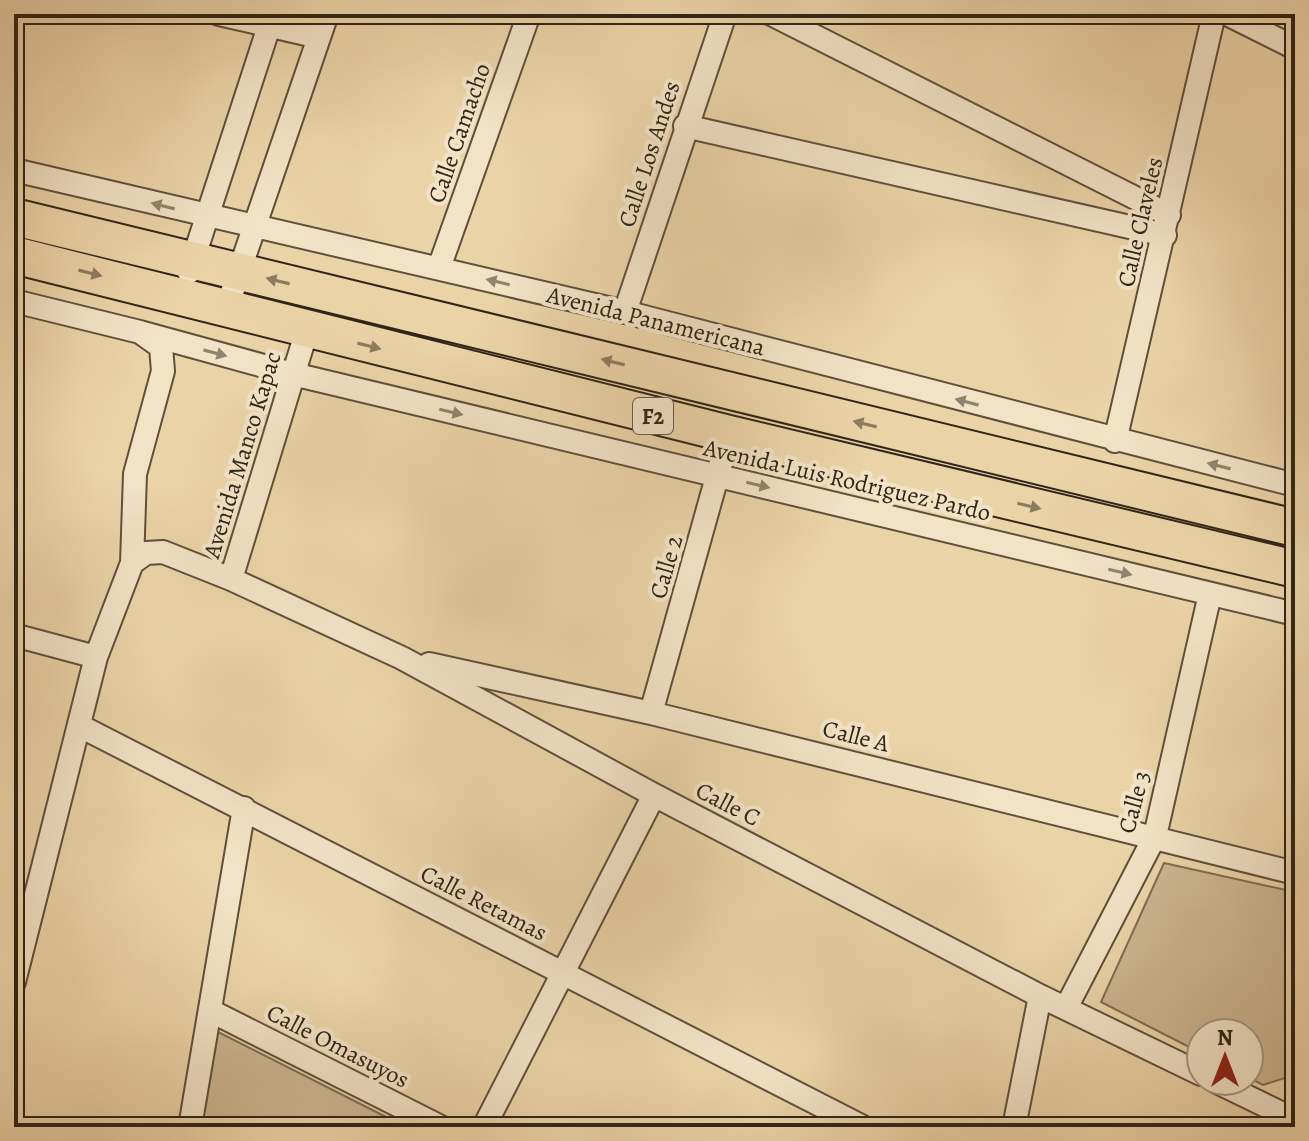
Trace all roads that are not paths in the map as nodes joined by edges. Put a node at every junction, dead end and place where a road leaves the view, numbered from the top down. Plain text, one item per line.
1 (219, 14) edge
2 (327, 14) edge
3 (529, 14) edge
4 (725, 14) edge
5 (771, 14) edge
6 (1214, 14) edge
7 (1227, 14) edge
8 (271, 20) edge
9 (319, 37) junction
10 (1295, 48) edge
11 (685, 126) junction
12 (14, 170) edge
13 (14, 217) edge
14 (208, 218) junction
15 (1167, 225) junction
16 (254, 228) junction
17 (14, 255) edge
18 (194, 261) junction
19 (439, 268) junction
20 (240, 272) junction
21 (180, 295) junction
22 (14, 301) edge
23 (226, 310) junction
24 (625, 312) junction
25 (307, 330) junction
26 (140, 332) junction
27 (293, 374) junction
28 (729, 434) junction
29 (1115, 441) junction
30 (718, 476) junction
31 (1295, 485) edge
32 (1295, 528) edge
33 (132, 563) junction
34 (1295, 569) edge
35 (231, 579) junction
36 (1210, 594) junction
37 (1295, 614) edge
38 (14, 635) edge
39 (96, 657) junction
40 (402, 658) junction
41 (651, 713) junction
42 (80, 726) junction
43 (654, 795) junction
44 (244, 808) junction
45 (1155, 836) junction
46 (1295, 873) edge
47 (19, 938) edge
48 (562, 972) junction
49 (14, 982) edge
50 (1040, 996) junction
51 (1066, 1008) junction
52 (211, 1011) junction
53 (1185, 1066) edge
54 (1251, 1097) edge
55 (1293, 1116) edge
56 (190, 1127) edge
57 (441, 1127) edge
58 (484, 1127) edge
59 (863, 1127) edge
60 (1014, 1127) edge

1 - 8 street
2 - 9 street
3 - 19 street, Calle Camacho
4 - 11 street, Calle Los Andes
5 - 15 street
6 - 15 street, Calle Claveles
7 - 10 street
8 - 9 street
8 - 14 street
9 - 16 street
11 - 15 street
11 - 24 street, Calle Los Andes
14 -> 12 street, Avenida Panamericana
13 - 18 highway, Avenida Panamericana / F2
14 - 16 street, Avenida Panamericana
14 - 18 street
15 - 29 street, Calle Claveles
16 - 19 street, Avenida Panamericana
16 - 20 street
17 -> 21 highway, F2
18 - 20 highway, Avenida Panamericana / F2
18 - 21 street
24 -> 19 street, Avenida Panamericana
20 - 23 street
32 -> 20 highway, Avenida Panamericana / F2
21 - 23 highway, F2
22 - 26 street
23 - 25 highway, F2
29 -> 24 street, Avenida Panamericana
25 - 27 street, Avenida Manco Kapac
25 -> 28 highway, F2
26 -> 27 street
26 - 33 street
27 -> 30 street, Avenida Luis Rodriguez Pardo
27 - 35 street, Avenida Manco Kapac
28 - 30 street, Calle 2
28 -> 34 highway, F2
31 -> 29 street, Avenida Panamericana
30 -> 36 street, Avenida Luis Rodriguez Pardo
30 - 41 street, Calle 2
33 - 35 street, Avenida Manco Kapac
33 - 39 street
35 - 40 street, Calle C
36 - 37 street, Avenida Luis Rodriguez Pardo
36 - 45 street, Calle 3
38 - 39 street
39 - 42 street
40 - 41 street, Calle A
40 - 43 street, Calle C
41 - 45 street, Calle A
42 - 44 street, Calle Retamas
42 - 47 street
43 - 48 street
43 - 50 street, Calle C
44 - 48 street, Calle Retamas
44 - 52 street
45 - 46 street, Calle A
45 - 51 street, Calle 3
47 - 49 street
48 - 58 street
48 - 59 street, Calle Retamas
50 - 51 street, Calle C
50 - 60 street
51 - 53 street, Calle C
52 - 56 street
52 - 57 street, Calle Omasuyos
54 - 55 street

